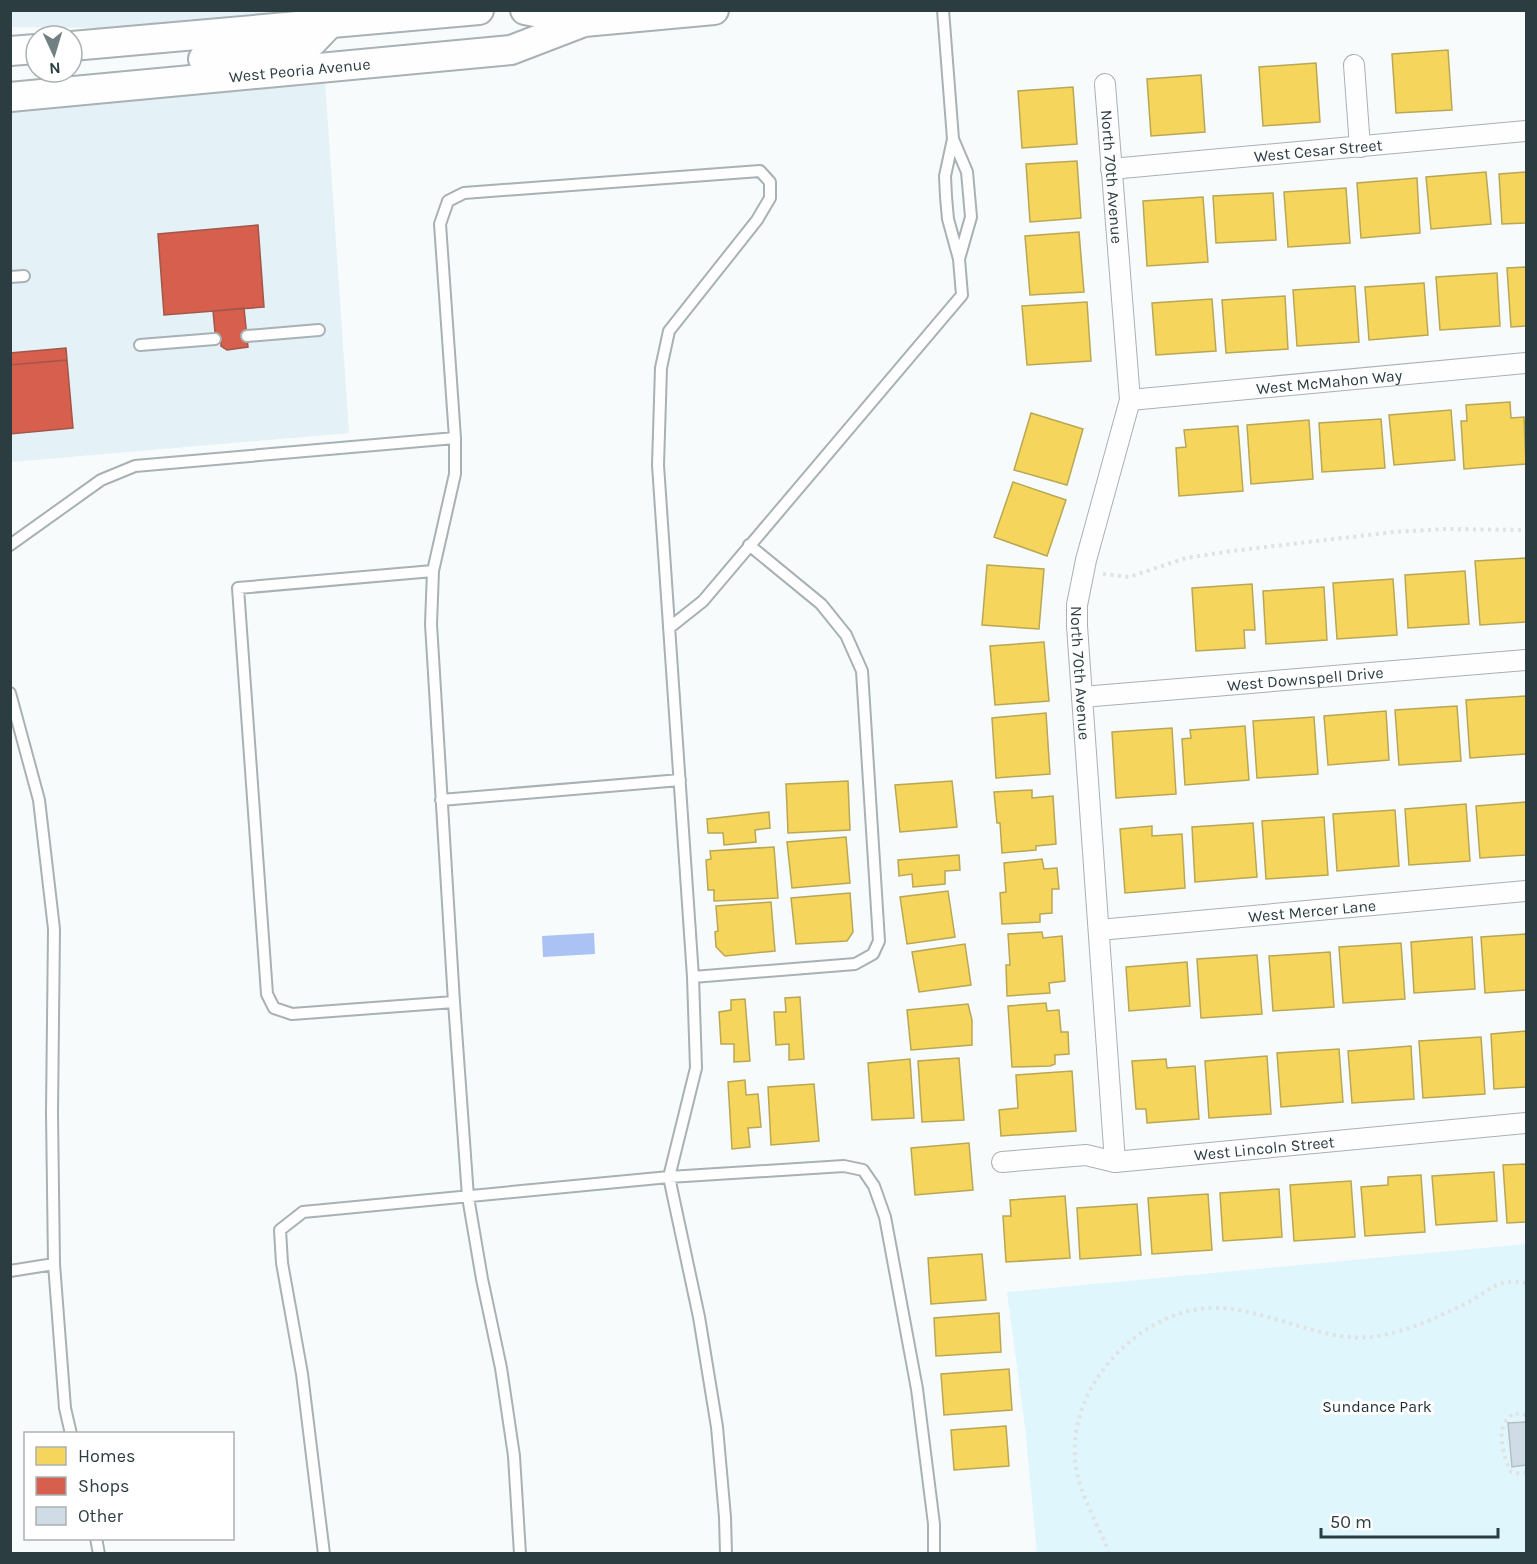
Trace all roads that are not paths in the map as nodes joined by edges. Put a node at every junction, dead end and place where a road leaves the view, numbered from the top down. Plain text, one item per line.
1 (479, 10) edge
2 (525, 10) edge
3 (714, 10) edge
4 (943, 10) edge
5 (330, 16) edge
6 (584, 22) junction
7 (84, 45) edge
8 (1354, 65) dead end
9 (1105, 84) dead end
10 (88, 90) junction
11 (10, 97) edge
12 (1527, 131) edge
13 (953, 138) junction
14 (1360, 147) junction
15 (1111, 169) junction
16 (959, 259) junction
17 (24, 276) dead end
18 (10, 277) edge
19 (320, 330) dead end
20 (247, 336) dead end
21 (215, 339) dead end
22 (140, 345) dead end
23 (1527, 363) edge
24 (1130, 400) junction
25 (455, 438) junction
26 (10, 545) edge
27 (749, 545) junction
28 (434, 571) junction
29 (669, 628) junction
30 (1527, 660) edge
31 (10, 693) edge
32 (1082, 698) junction
33 (680, 780) junction
34 (441, 800) junction
35 (1527, 891) edge
36 (1099, 930) junction
37 (693, 977) junction
38 (454, 1002) junction
39 (1527, 1123) edge
40 (1002, 1162) dead end
41 (1115, 1162) junction
42 (669, 1177) junction
43 (468, 1197) junction
44 (54, 1264) junction
45 (10, 1270) edge
46 (71, 1432) edge
47 (324, 1554) edge
48 (520, 1554) edge
49 (726, 1554) edge
50 (934, 1554) edge

1 - 5 main road
2 - 6 main road, West Peoria Avenue
3 - 6 main road, West Peoria Avenue
4 - 13 lane
5 - 7 main road
5 - 10 main road
6 - 10 main road, West Peoria Avenue
8 - 14 street
9 - 15 street, North 70th Avenue
10 - 11 main road, West Peoria Avenue
12 - 14 street, West Cesar Street
13 - 16 lane
13 - 16 lane
14 - 15 street, West Cesar Street
15 - 24 street, North 70th Avenue
16 - 27 lane
17 - 18 lane
19 - 20 lane
21 - 22 lane
23 - 24 street, West McMahon Way
24 - 32 street, North 70th Avenue
25 - 26 lane
25 - 28 lane
25 - 29 lane
27 - 29 lane
27 - 37 lane
28 - 34 lane
28 - 38 lane
29 - 33 lane
30 - 32 street, West Downspell Drive
31 - 44 lane
32 - 36 street, North 70th Avenue
33 - 34 lane
33 - 37 lane
34 - 38 lane
35 - 36 street, West Mercer Lane
36 - 41 street, North 70th Avenue
37 - 42 lane
38 - 43 lane
39 - 41 street, West Lincoln Street
40 - 41 street, West Lincoln Street
42 - 43 lane
42 - 49 lane
42 - 50 lane
43 - 47 lane
43 - 48 lane
44 - 45 lane
44 - 46 lane

